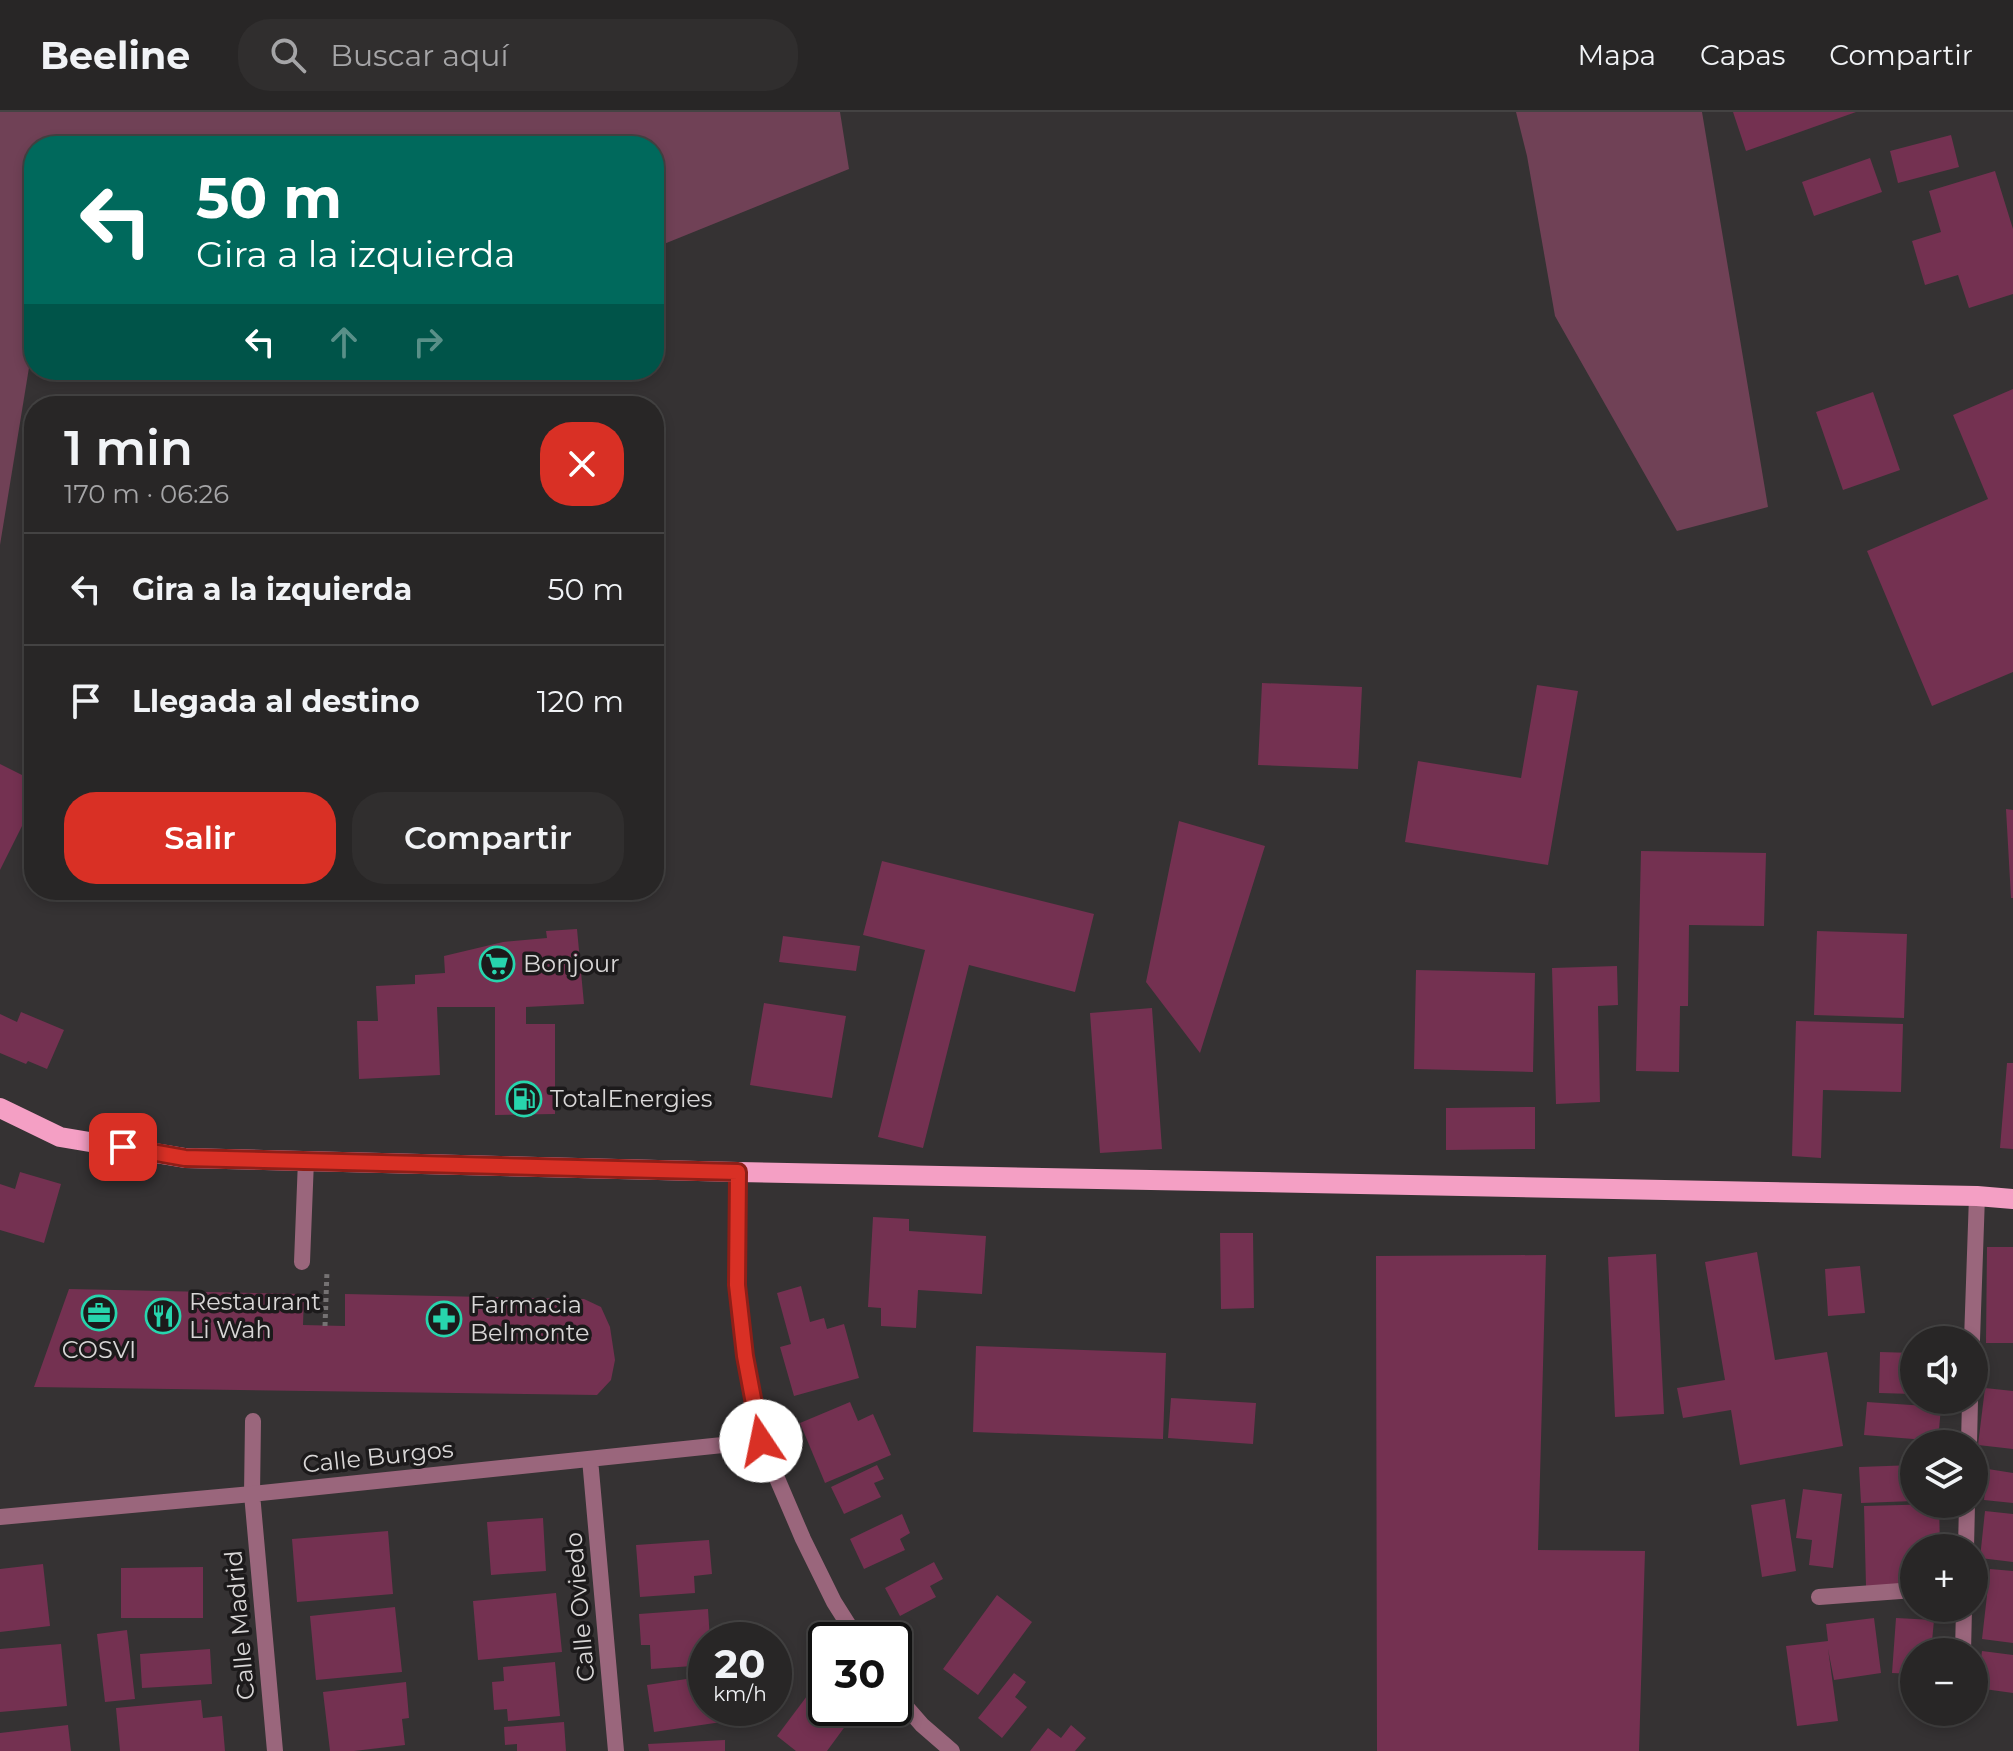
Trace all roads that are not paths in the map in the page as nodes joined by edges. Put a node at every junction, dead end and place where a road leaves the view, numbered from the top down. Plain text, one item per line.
1 (0, 1108) edge
2 (306, 1160) junction
3 (738, 1172) junction
4 (1977, 1196) junction
5 (2013, 1199) edge
6 (302, 1262) dead end
7 (1972, 1326) edge
8 (253, 1421) dead end
9 (761, 1441) junction
10 (590, 1459) junction
11 (252, 1494) junction
12 (0, 1517) edge
13 (1900, 1591) edge
14 (1819, 1597) dead end
15 (847, 1622) edge
16 (912, 1714) edge
17 (275, 1751) edge
18 (616, 1751) edge
19 (952, 1751) edge

1 - 2 main road
2 - 3 main road
2 - 6 street
3 - 4 main road
3 - 9 street
4 - 5 main road
4 - 7 street
8 - 11 street, Calle Madrid
9 - 10 street, Calle Burgos
9 - 15 street
10 - 11 street, Calle Burgos
10 - 18 street, Calle Oviedo
11 - 12 street, Calle Burgos
11 - 17 street, Calle Madrid
13 - 14 street
16 - 19 street

